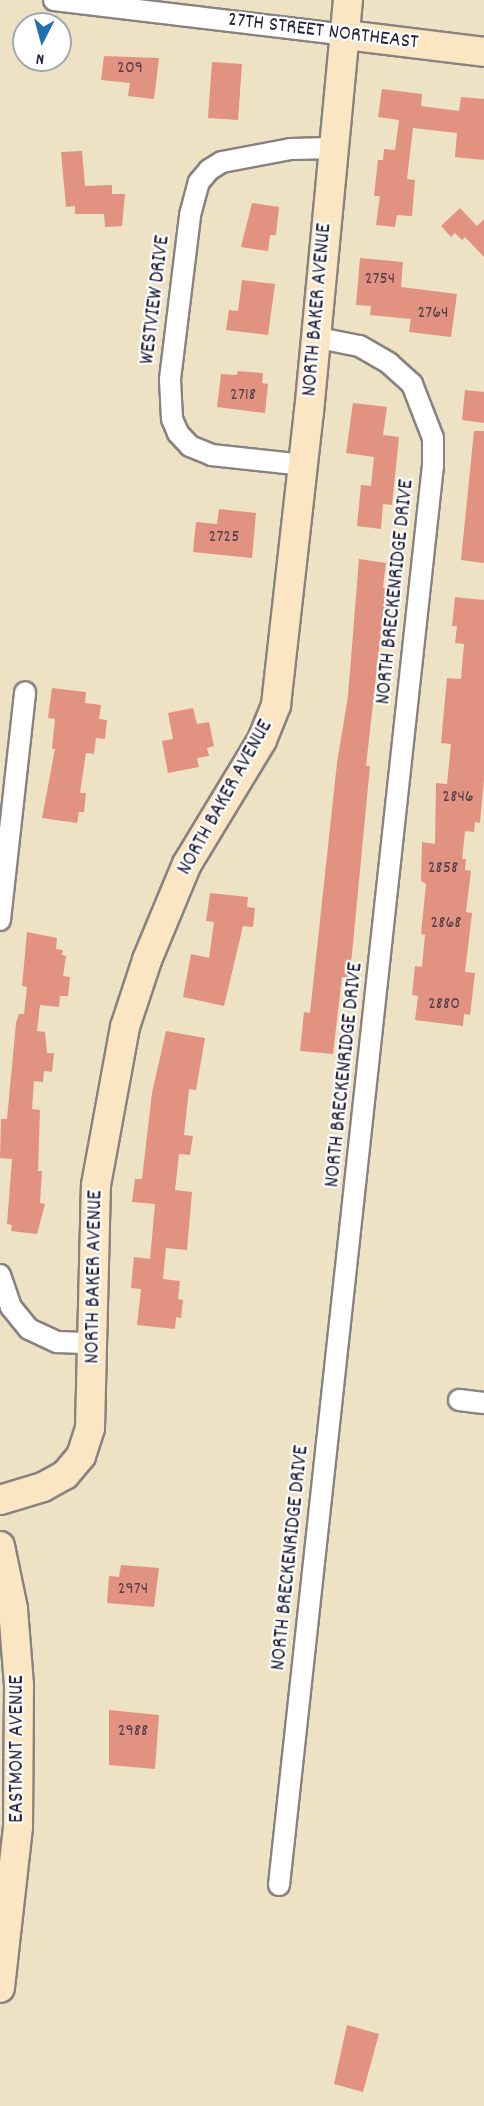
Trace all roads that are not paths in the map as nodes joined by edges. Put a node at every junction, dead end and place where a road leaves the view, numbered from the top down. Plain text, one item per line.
1 (54, 0) edge
2 (348, 0) edge
3 (346, 35) junction
4 (484, 52) edge
5 (333, 148) junction
6 (314, 337) junction
7 (304, 465) junction
8 (25, 692) dead end
9 (0, 920) edge
10 (0, 1275) edge
11 (92, 1343) junction
12 (459, 1400) dead end
13 (484, 1403) edge
14 (0, 1500) edge
15 (0, 1546) edge
16 (279, 1885) dead end
17 (0, 1988) edge

1 - 3 street, 27TH STREET NORTHEAST
2 - 3 main road, NORTH BAKER AVENUE
3 - 4 main road, 27TH STREET NORTHEAST
3 - 5 main road, NORTH BAKER AVENUE
5 - 6 main road, NORTH BAKER AVENUE
5 - 7 street, WESTVIEW DRIVE
6 - 7 main road, NORTH BAKER AVENUE
6 - 16 street, NORTH BRECKENRIDGE DRIVE
7 - 11 main road, NORTH BAKER AVENUE
8 - 9 street
10 - 11 street
11 - 14 main road, NORTH BAKER AVENUE
12 - 13 street
15 - 17 main road, EASTMONT AVENUE

